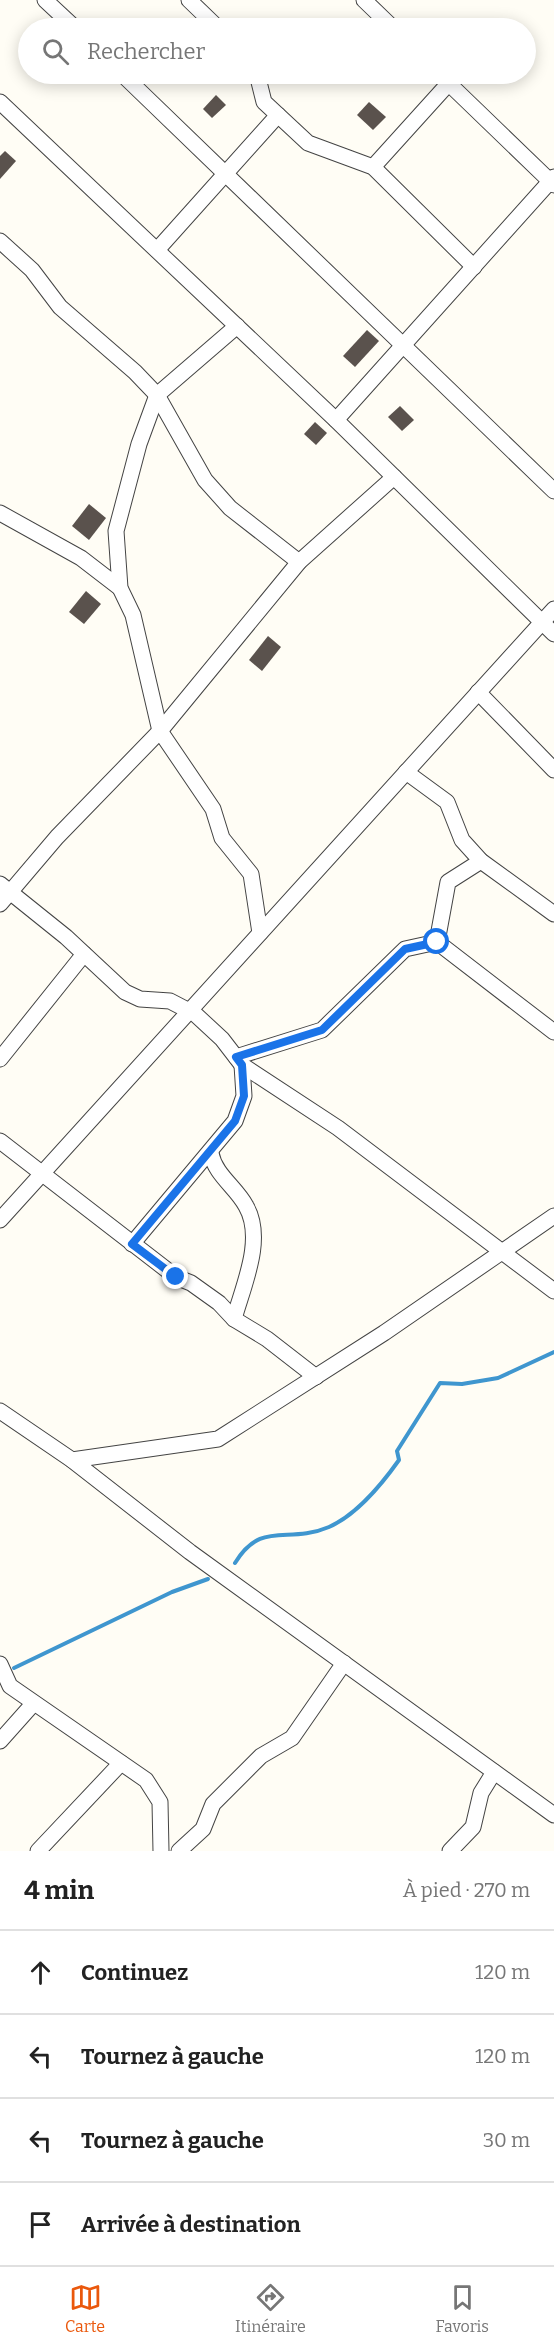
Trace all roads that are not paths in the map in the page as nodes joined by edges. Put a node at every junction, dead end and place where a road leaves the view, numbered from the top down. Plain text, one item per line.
1 (45, 0) edge
2 (189, 0) edge
3 (364, 0) edge
4 (64, 18) edge
5 (208, 18) edge
6 (383, 18) edge
7 (132, 84) edge
8 (260, 84) edge
9 (439, 84) edge
10 (450, 84) edge
11 (0, 102) edge
12 (278, 115) junction
13 (373, 167) junction
14 (225, 174) junction
15 (553, 181) edge
16 (0, 241) edge
17 (157, 250) junction
18 (474, 267) junction
19 (237, 326) junction
20 (403, 345) junction
21 (157, 395) junction
22 (336, 420) junction
23 (394, 477) junction
24 (554, 491) edge
25 (0, 513) edge
26 (299, 562) junction
27 (120, 588) junction
28 (554, 609) edge
29 (541, 623) junction
30 (554, 634) edge
31 (478, 692) junction
32 (160, 731) junction
33 (554, 770) edge
34 (406, 772) junction
35 (481, 861) junction
36 (5, 887) edge
37 (0, 904) edge
38 (554, 914) edge
39 (260, 933) junction
40 (437, 942) junction
41 (84, 954) junction
42 (189, 1011) junction
43 (554, 1032) edge
44 (0, 1059) edge
45 (239, 1061) junction
46 (0, 1141) edge
47 (211, 1153) junction
48 (41, 1174) junction
49 (554, 1216) edge
50 (0, 1220) edge
51 (132, 1244) junction
52 (502, 1252) junction
53 (554, 1291) edge
54 (234, 1319) junction
55 (316, 1377) junction
56 (0, 1411) edge
57 (72, 1460) junction
58 (344, 1663) junction
59 (0, 1664) edge
60 (33, 1704) junction
61 (0, 1741) edge
62 (121, 1763) junction
63 (494, 1772) junction
64 (554, 1815) edge
65 (39, 1851) edge
66 (161, 1851) edge
67 (179, 1851) edge
68 (450, 1851) edge

1 - 4 street
2 - 5 street
3 - 6 street
7 - 14 street
8 - 12 street
9 - 13 street
10 - 15 street
11 - 17 street
12 - 13 street
12 - 14 street
13 - 18 street
14 - 17 street
14 - 20 street
15 - 18 street
16 - 21 street
17 - 19 street
18 - 20 street
19 - 21 street
19 - 22 street
20 - 22 street
20 - 24 street
21 - 26 street
21 - 27 street
22 - 23 street
23 - 26 street
23 - 29 street
25 - 27 street
26 - 32 street
27 - 32 street
28 - 29 street
29 - 30 street
29 - 31 street
31 - 33 street
31 - 34 street
32 - 36 street
32 - 39 street
34 - 35 street
34 - 39 street
35 - 38 street
35 - 40 street
36 - 37 street
36 - 41 street
39 - 42 street
40 - 43 street
40 - 45 street
41 - 42 street
41 - 44 street
42 - 45 street
42 - 48 street
45 - 47 street
45 - 52 street
46 - 48 street
47 - 51 street
47 - 54 street
48 - 50 street
48 - 51 street
49 - 52 street
51 - 54 street
52 - 53 street
52 - 55 street
54 - 55 street
55 - 57 street
56 - 57 street
57 - 58 street
58 - 63 street
58 - 67 street
59 - 60 street
60 - 61 street
60 - 62 street
62 - 65 street
62 - 66 street
63 - 64 street
63 - 68 street

